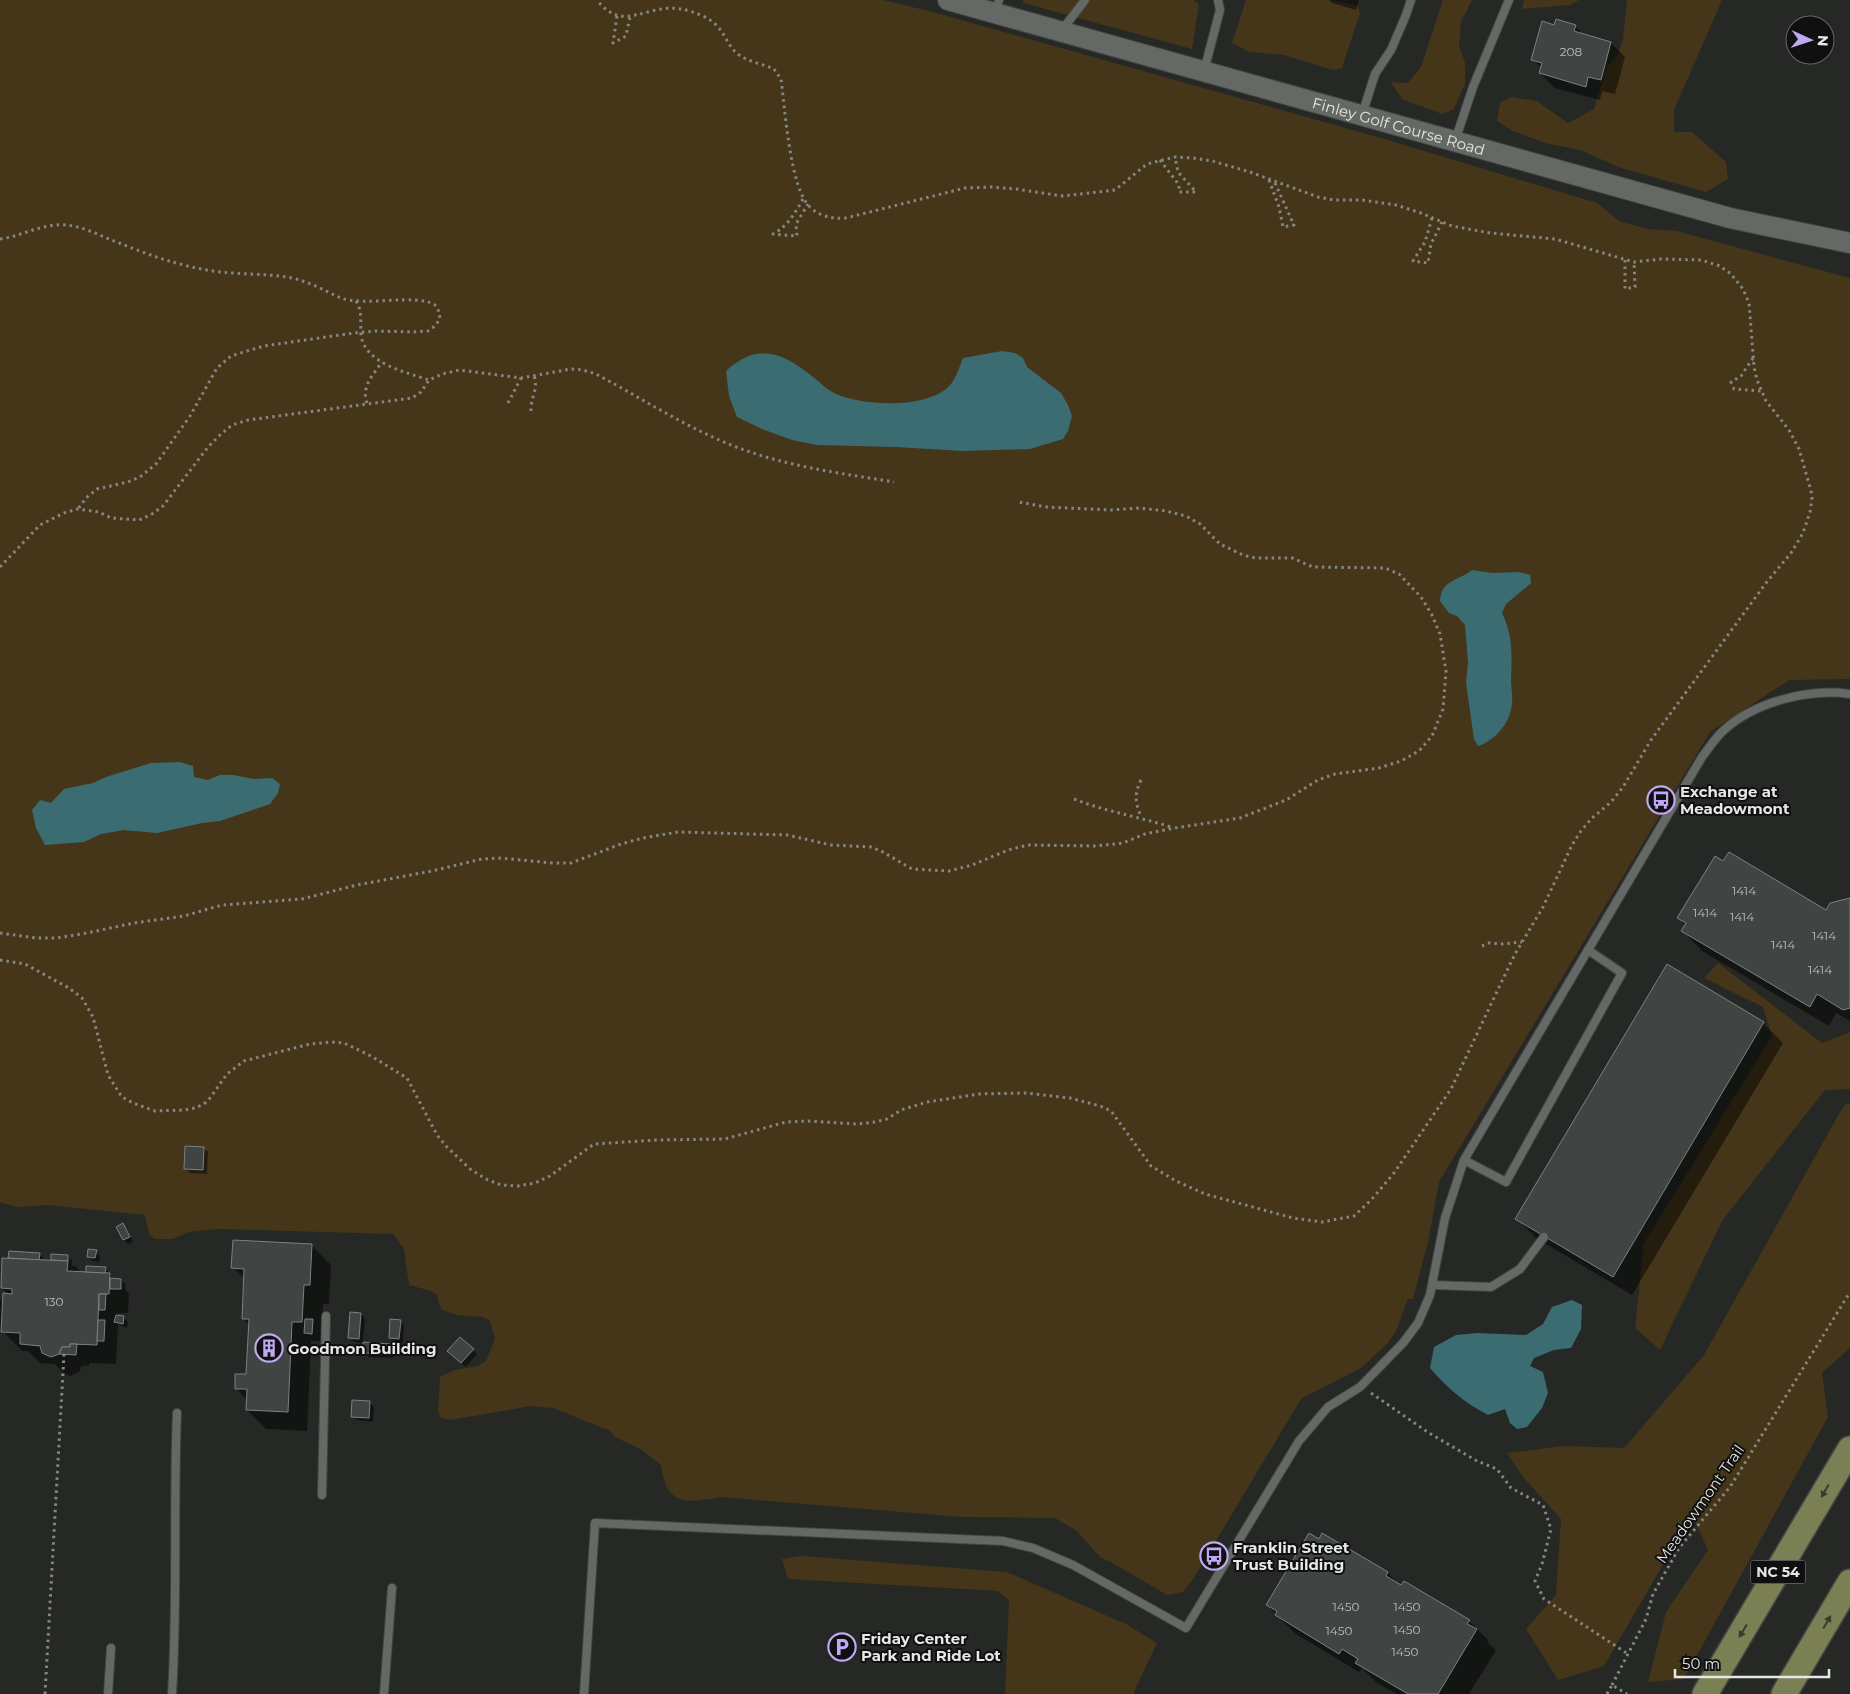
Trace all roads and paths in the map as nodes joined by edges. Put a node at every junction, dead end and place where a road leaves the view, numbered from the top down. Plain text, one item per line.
1 (597, 0) edge
2 (948, 0) edge
3 (1085, 0) edge
4 (1218, 0) edge
5 (1410, 0) edge
6 (1508, 0) edge
7 (997, 6) edge
8 (618, 16) junction
9 (630, 17) junction
10 (1061, 31) junction
11 (1204, 71) junction
12 (1362, 115) junction
13 (1455, 141) junction
14 (1175, 157) junction
15 (1160, 160) junction
16 (1269, 179) junction
17 (1275, 182) junction
18 (803, 199) junction
19 (808, 204) junction
20 (1432, 218) junction
21 (1442, 222) junction
22 (0, 239) edge
23 (1850, 243) edge
24 (1625, 260) junction
25 (1634, 262) junction
26 (356, 301) junction
27 (361, 332) junction
28 (1753, 358) junction
29 (382, 362) junction
30 (534, 376) junction
31 (521, 378) junction
32 (429, 380) junction
33 (1762, 391) junction
34 (508, 403) dead end
35 (367, 404) junction
36 (531, 411) dead end
37 (894, 482) dead end
38 (1019, 502) dead end
39 (78, 509) junction
40 (0, 567) edge
41 (1850, 694) edge
42 (1141, 780) dead end
43 (1074, 799) dead end
44 (1142, 817) junction
45 (1174, 828) junction
46 (0, 933) edge
47 (1522, 942) junction
48 (1482, 946) dead end
49 (1588, 950) junction
50 (0, 960) edge
51 (1464, 1160) junction
52 (1544, 1237) dead end
53 (1432, 1284) junction
54 (1850, 1292) edge
55 (326, 1316) dead end
56 (64, 1354) dead end
57 (1360, 1387) junction
58 (176, 1413) dead end
59 (1850, 1449) edge
60 (322, 1495) dead end
61 (1850, 1582) edge
62 (392, 1588) dead end
63 (111, 1648) dead end
64 (1628, 1654) junction
65 (1612, 1685) junction
66 (45, 1694) edge
67 (108, 1694) edge
68 (172, 1694) edge
69 (384, 1694) edge
70 (584, 1694) edge
71 (1607, 1694) edge
72 (1627, 1694) edge
73 (1705, 1694) edge
74 (1784, 1694) edge

1 - 8 path
2 - 7 street, Finley Golf Course Road
3 - 10 lane
4 - 11 lane
5 - 12 lane
6 - 13 lane
7 - 10 street, Finley Golf Course Road
8 - 9 path
8 - 9 path
9 - 18 path
10 - 11 street, Finley Golf Course Road
11 - 12 street, Finley Golf Course Road
12 - 13 street, Finley Golf Course Road
13 - 23 street, Finley Golf Course Road
14 - 15 path
14 - 15 path
14 - 16 path
15 - 19 path
16 - 17 path
16 - 17 path
17 - 20 path
18 - 19 path
18 - 19 path
20 - 21 path
20 - 21 path
21 - 24 path
22 - 26 path
24 - 25 path
24 - 25 path
25 - 28 path
26 - 27 path
26 - 27 path
27 - 29 path
27 - 39 path
28 - 33 path
28 - 33 path
29 - 32 path
29 - 35 path
30 - 31 path
30 - 36 path
30 - 37 path
31 - 32 path
31 - 34 path
32 - 35 path
33 - 47 path
35 - 39 path
38 - 45 path
39 - 40 path
41 - 49 lane
42 - 44 path
43 - 44 path
44 - 45 path
45 - 46 path
47 - 48 path
47 - 50 path
49 - 51 lane
49 - 51 lane
51 - 53 lane
52 - 53 lane
53 - 57 lane
54 - 64 path, Meadowmont Trail
55 - 60 lane
56 - 66 path
57 - 64 path
57 - 70 lane
58 - 68 lane
59 -> 73 main road, NC 54
74 -> 61 main road
62 - 69 lane
63 - 67 lane
64 - 65 path, Meadowmont Trail
65 - 71 path, Meadowmont Trail
65 - 72 path

